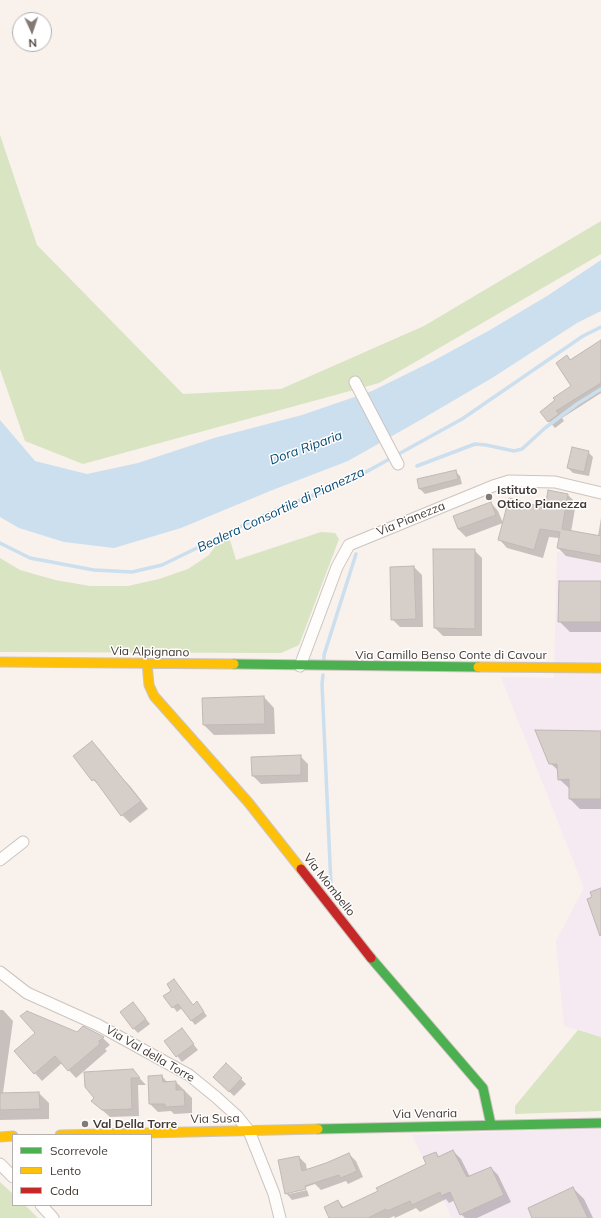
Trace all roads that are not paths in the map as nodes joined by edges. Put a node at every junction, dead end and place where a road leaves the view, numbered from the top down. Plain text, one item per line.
1 (355, 382) dead end
2 (398, 464) dead end
3 (601, 493) edge
4 (0, 662) edge
5 (147, 663) junction
6 (300, 666) junction
7 (601, 668) edge
8 (23, 842) dead end
9 (0, 860) edge
10 (0, 972) edge
11 (601, 1123) edge
12 (491, 1124) junction
13 (250, 1130) junction
14 (98, 1134) edge
15 (0, 1136) edge
16 (12, 1136) edge
17 (0, 1164) edge
18 (12, 1176) edge
19 (42, 1206) edge
20 (53, 1218) edge
21 (280, 1218) edge

1 - 2 street
3 - 6 street, Via Pianezza
4 - 5 street, Via Alpignano
5 - 6 street, Via Alpignano
5 - 12 street, Via Mombello
6 - 7 street, Via Camillo Benso Conte di Cavour
8 - 9 street
10 - 13 street, Via Val della Torre
11 - 12 street, Via Venaria
12 - 13 street, Via Venaria
13 - 14 street, Via Susa
13 - 21 street, Via Val della Torre
15 - 16 street
17 - 18 street
19 - 20 street

